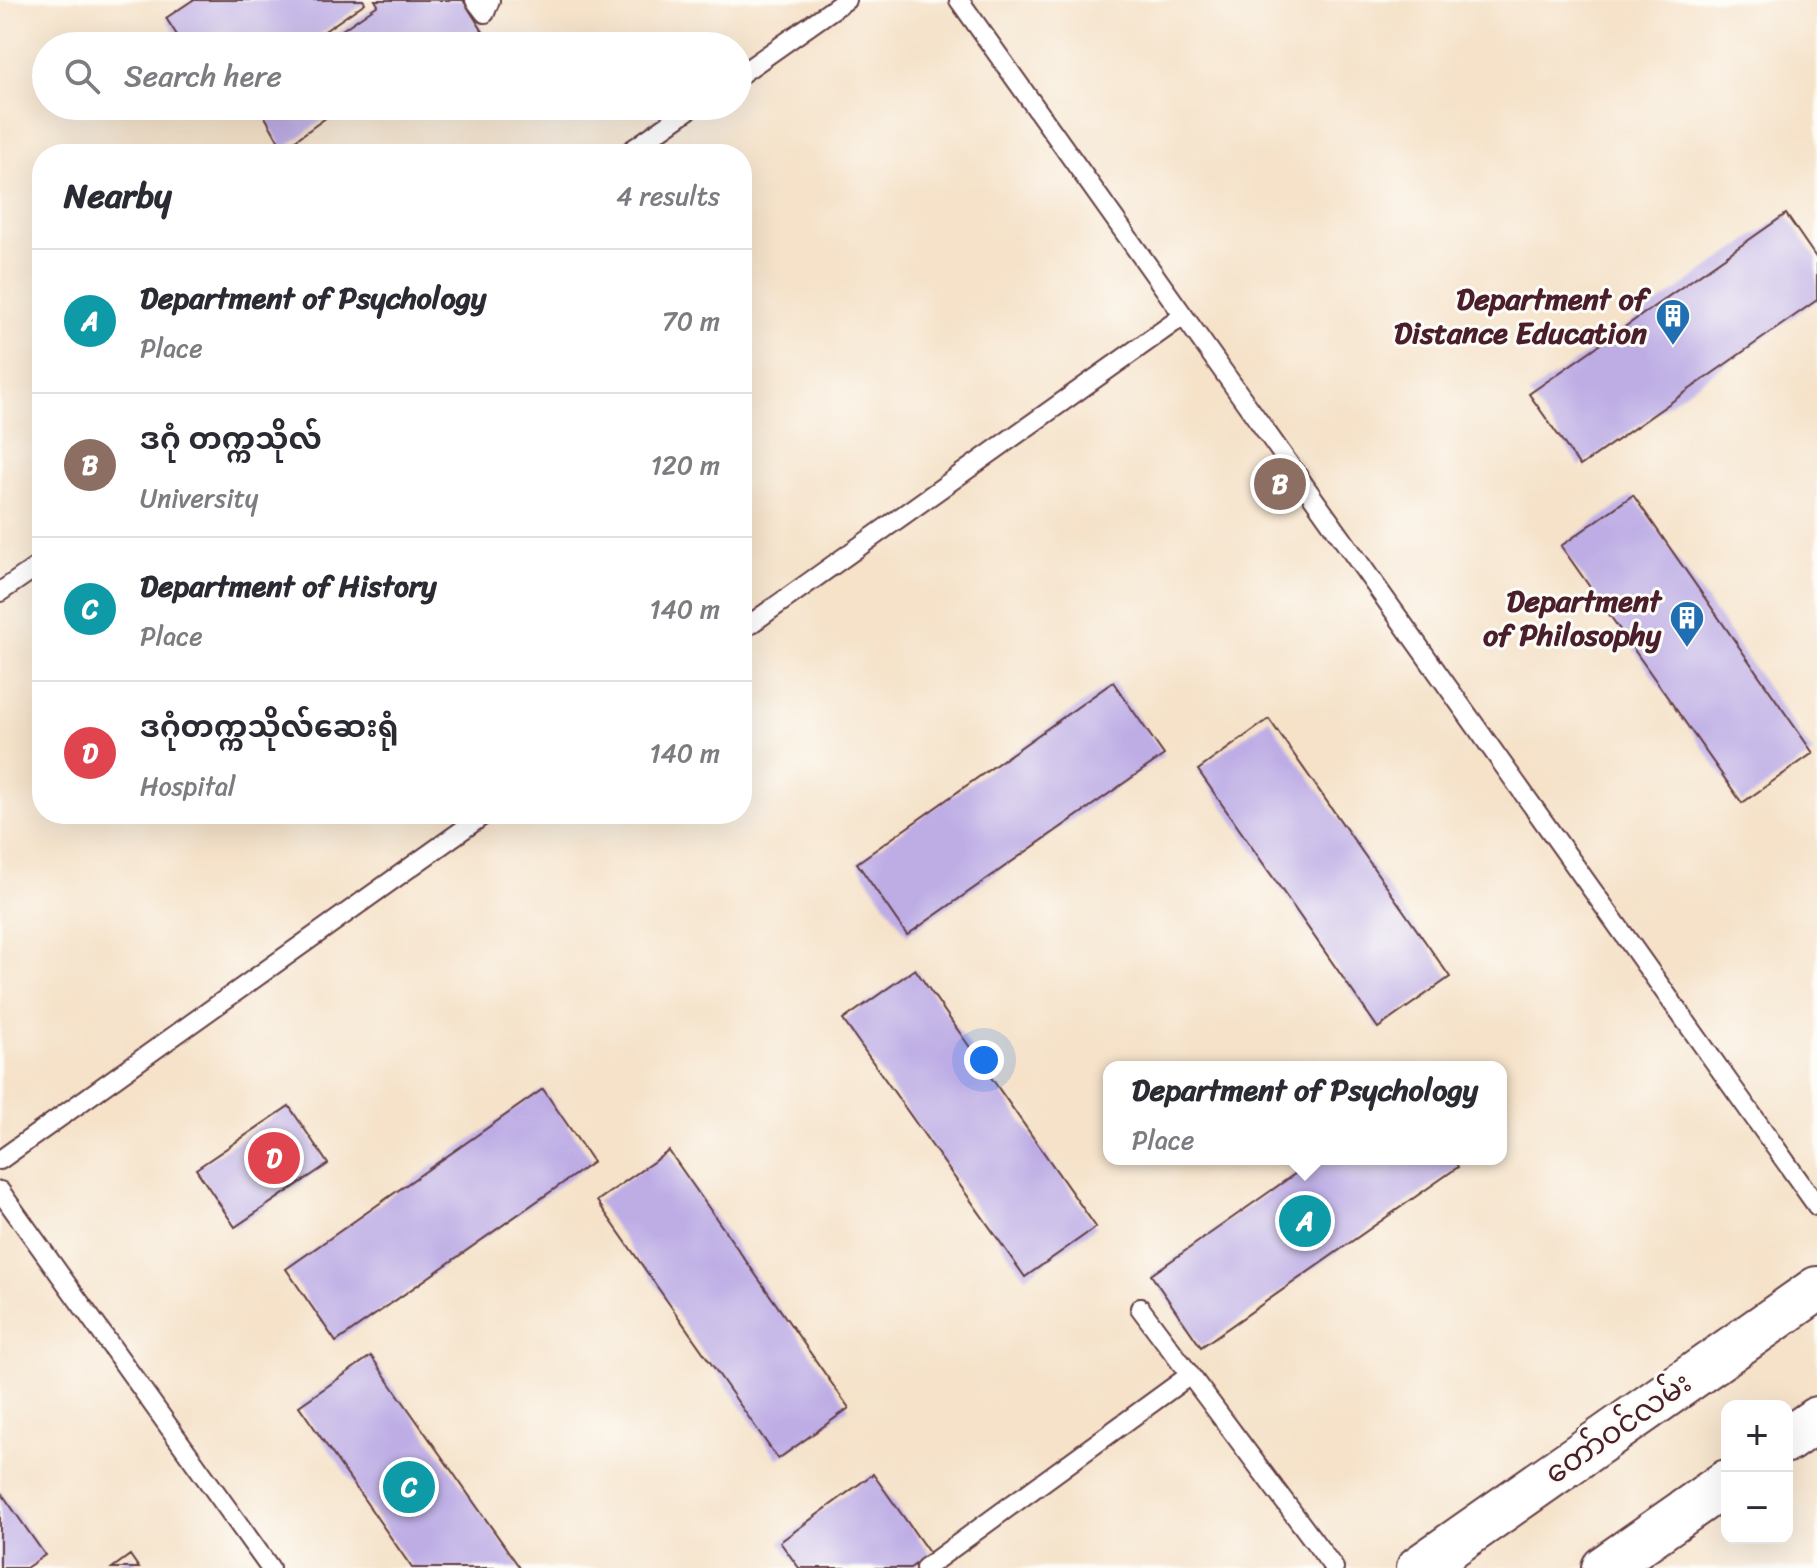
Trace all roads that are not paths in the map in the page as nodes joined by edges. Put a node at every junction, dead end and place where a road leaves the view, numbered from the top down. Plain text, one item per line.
1 (475, 0) edge
2 (490, 0) edge
3 (846, 0) edge
4 (959, 0) edge
5 (752, 66) edge
6 (674, 120) edge
7 (640, 144) edge
8 (1183, 316) junction
9 (32, 570) edge
10 (0, 592) edge
11 (752, 623) edge
12 (471, 824) edge
13 (0, 1160) edge
14 (0, 1191) edge
15 (1817, 1206) edge
16 (1817, 1289) edge
17 (1140, 1308) dead end
18 (1190, 1375) junction
19 (1817, 1419) edge
20 (1793, 1436) edge
21 (1721, 1486) edge
22 (270, 1568) edge
23 (925, 1568) edge
24 (1334, 1568) edge
25 (1419, 1568) edge
26 (1604, 1568) edge

1 - 2 lane
3 - 5 lane
4 - 8 lane
6 - 7 lane
8 - 11 lane
8 - 15 lane
9 - 10 lane
12 - 13 lane
14 - 22 lane
16 - 25 street, တော်ဝင်လမ်း
17 - 18 lane
18 - 23 lane
18 - 24 lane
19 - 20 street
21 - 26 street

